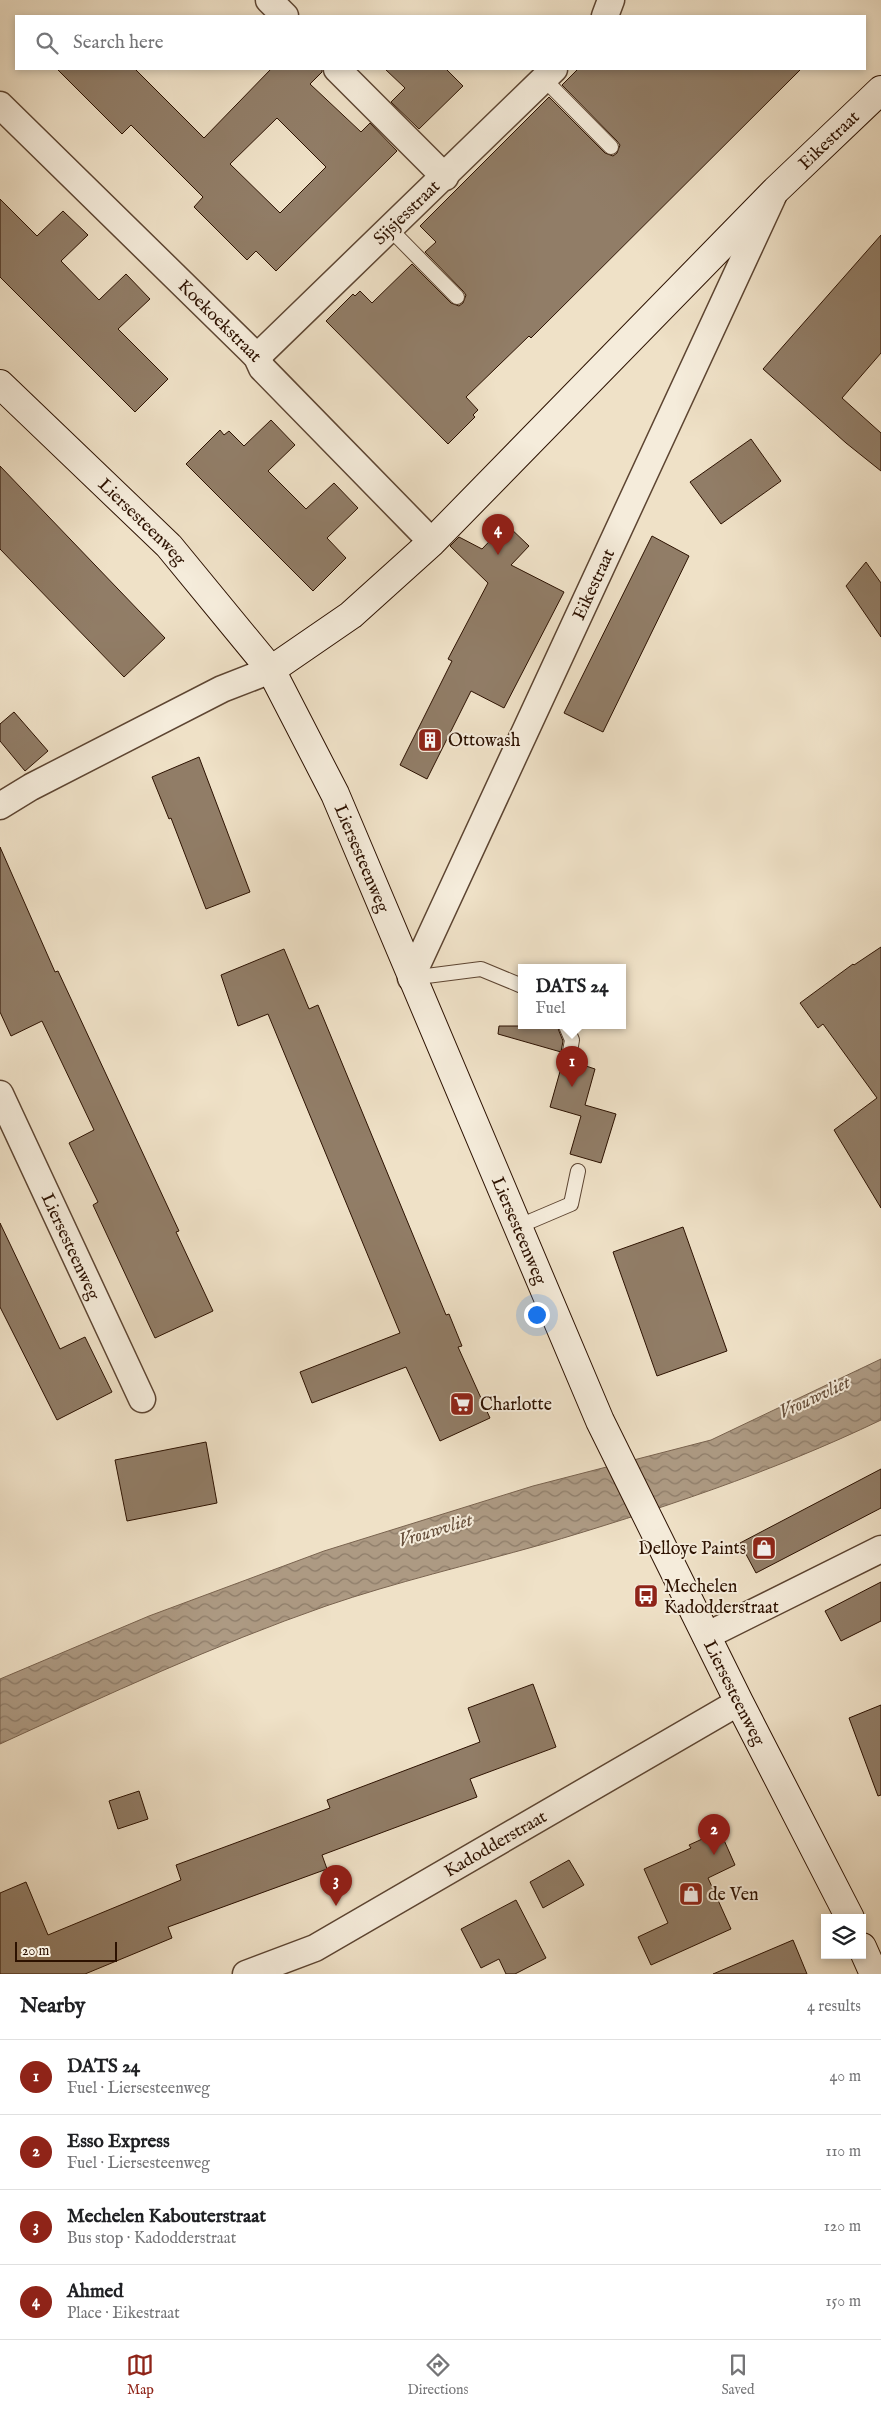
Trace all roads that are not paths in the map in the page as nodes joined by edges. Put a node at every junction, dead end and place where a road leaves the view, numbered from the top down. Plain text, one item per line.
1 (269, 0) edge
2 (612, 0) edge
3 (284, 15) edge
4 (605, 15) edge
5 (338, 70) edge
6 (549, 74) edge
7 (881, 90) edge
8 (0, 105) edge
9 (610, 147) dead end
10 (444, 177) junction
11 (776, 190) junction
12 (390, 229) junction
13 (457, 297) dead end
14 (257, 357) junction
15 (0, 384) edge
16 (432, 542) junction
17 (272, 670) junction
18 (0, 806) edge
19 (411, 978) junction
20 (518, 984) edge
21 (567, 1029) edge
22 (568, 1063) dead end
23 (0, 1094) edge
24 (578, 1171) dead end
25 (517, 1227) junction
26 (142, 1399) dead end
27 (881, 1549) edge
28 (706, 1636) junction
29 (739, 1702) junction
30 (848, 1914) edge
31 (315, 1948) junction
32 (866, 1956) edge
33 (246, 1974) edge
34 (306, 1974) edge
35 (874, 1974) edge

1 - 3 street
2 - 4 street
5 - 10 street
6 - 9 lane
6 - 10 street, Sijsjesstraat
7 - 11 main road, Eikestraat
8 - 14 street, Koekoekstraat
10 - 12 street, Sijsjesstraat
11 - 16 main road, Eikestraat
11 - 19 street, Eikestraat
12 - 13 lane
12 - 14 street, Sijsjesstraat
14 - 16 street, Koekoekstraat
15 - 17 main road, Liersesteenweg
16 - 17 main road, Eikestraat
17 - 18 street
17 - 19 main road, Liersesteenweg
19 - 20 lane
19 - 25 main road, Liersesteenweg
21 - 22 lane
23 - 26 street, Liersesteenweg
24 - 25 lane
25 - 28 main road, Liersesteenweg
27 - 28 street
28 - 29 main road, Liersesteenweg
29 - 30 main road, Liersesteenweg
29 - 31 street, Kadodderstraat
31 - 33 street, Kadodderstraat
31 - 34 street
32 - 35 main road

